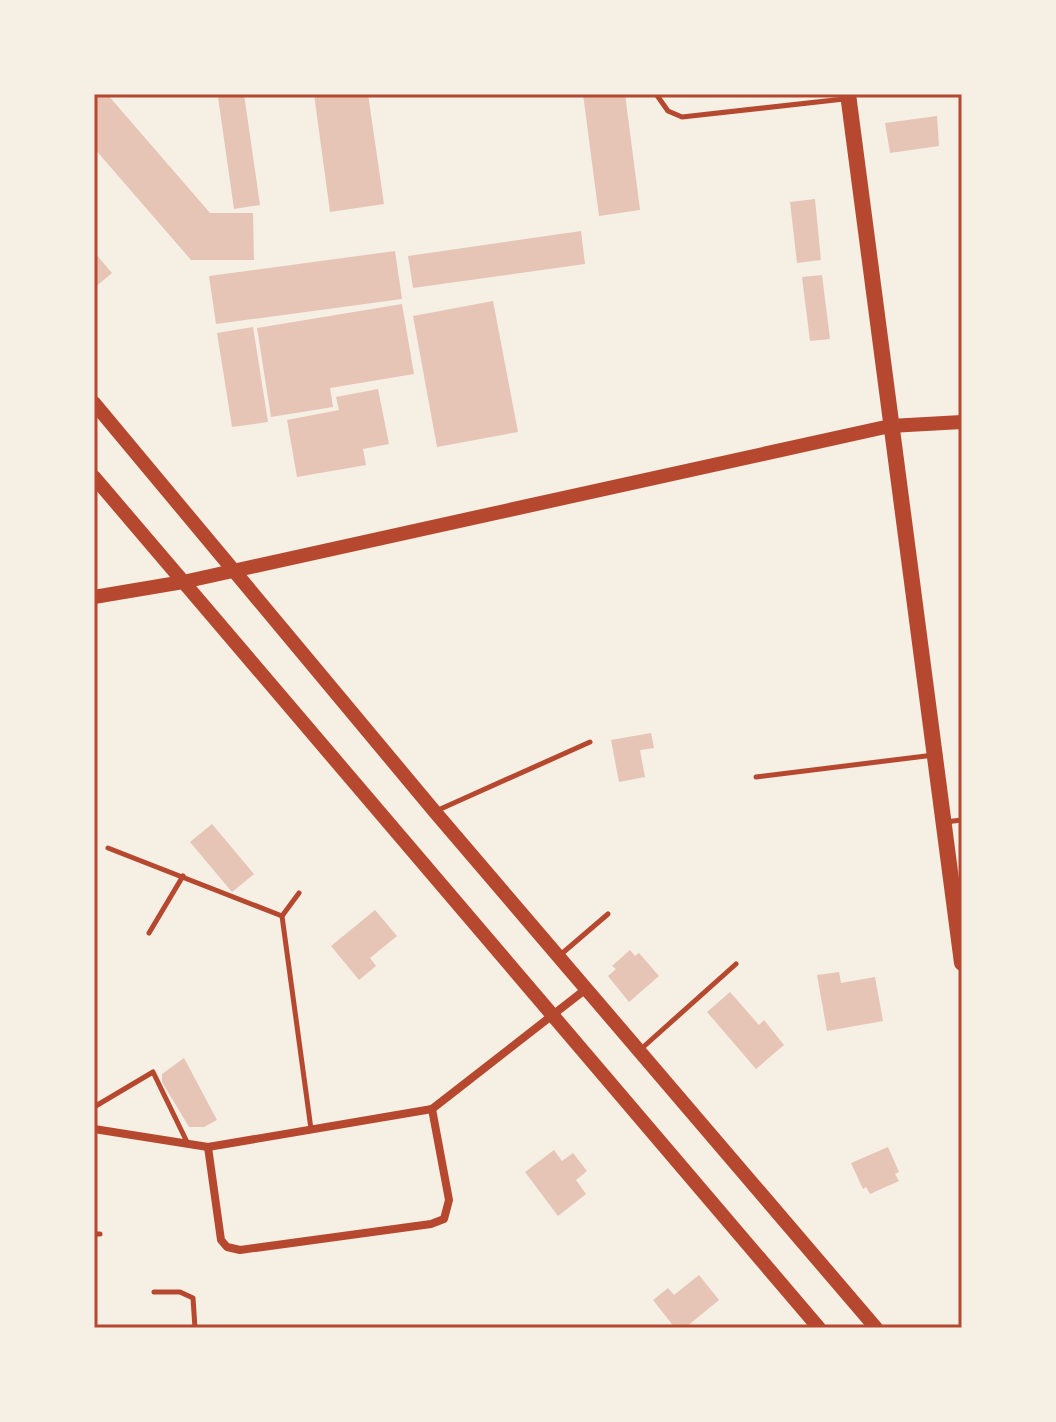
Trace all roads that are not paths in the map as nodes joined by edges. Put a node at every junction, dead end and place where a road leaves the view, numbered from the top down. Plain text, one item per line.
1 (656, 94) edge
2 (848, 96) edge
3 (94, 403) edge
4 (962, 422) edge
5 (890, 426) junction
6 (94, 477) edge
7 (237, 570) junction
8 (183, 582) junction
9 (94, 597) edge
10 (590, 742) dead end
11 (934, 755) junction
12 (756, 777) dead end
13 (435, 812) junction
14 (962, 820) edge
15 (944, 822) junction
16 (108, 848) dead end
17 (183, 876) junction
18 (299, 893) dead end
19 (608, 914) dead end
20 (282, 916) junction
21 (149, 933) dead end
22 (558, 957) junction
23 (962, 963) edge
24 (736, 964) dead end
25 (586, 989) junction
26 (553, 1014) junction
27 (639, 1051) junction
28 (94, 1107) edge
29 (432, 1109) junction
30 (94, 1129) edge
31 (311, 1130) junction
32 (187, 1142) junction
33 (208, 1147) junction
34 (154, 1292) dead end
35 (195, 1328) edge
36 (819, 1328) edge
37 (876, 1328) edge

1 - 2 lane
2 - 5 main road
3 - 7 street
4 - 5 street
5 - 7 street
5 - 11 main road
6 - 8 street
7 - 8 street
7 - 13 street
8 - 9 street
8 - 26 street
10 - 13 lane
11 - 12 lane
11 - 15 main road
13 - 22 street
14 - 15 lane
15 - 23 main road
16 - 17 lane
17 - 20 lane
17 - 21 lane
18 - 20 lane
19 - 22 lane
20 - 31 lane
22 - 25 street
24 - 27 lane
25 - 26 street
25 - 27 street
26 - 29 street
26 - 36 street
27 - 37 street
28 - 32 lane
29 - 31 street
29 - 33 street
30 - 32 street
31 - 33 street
32 - 33 street
34 - 35 lane

